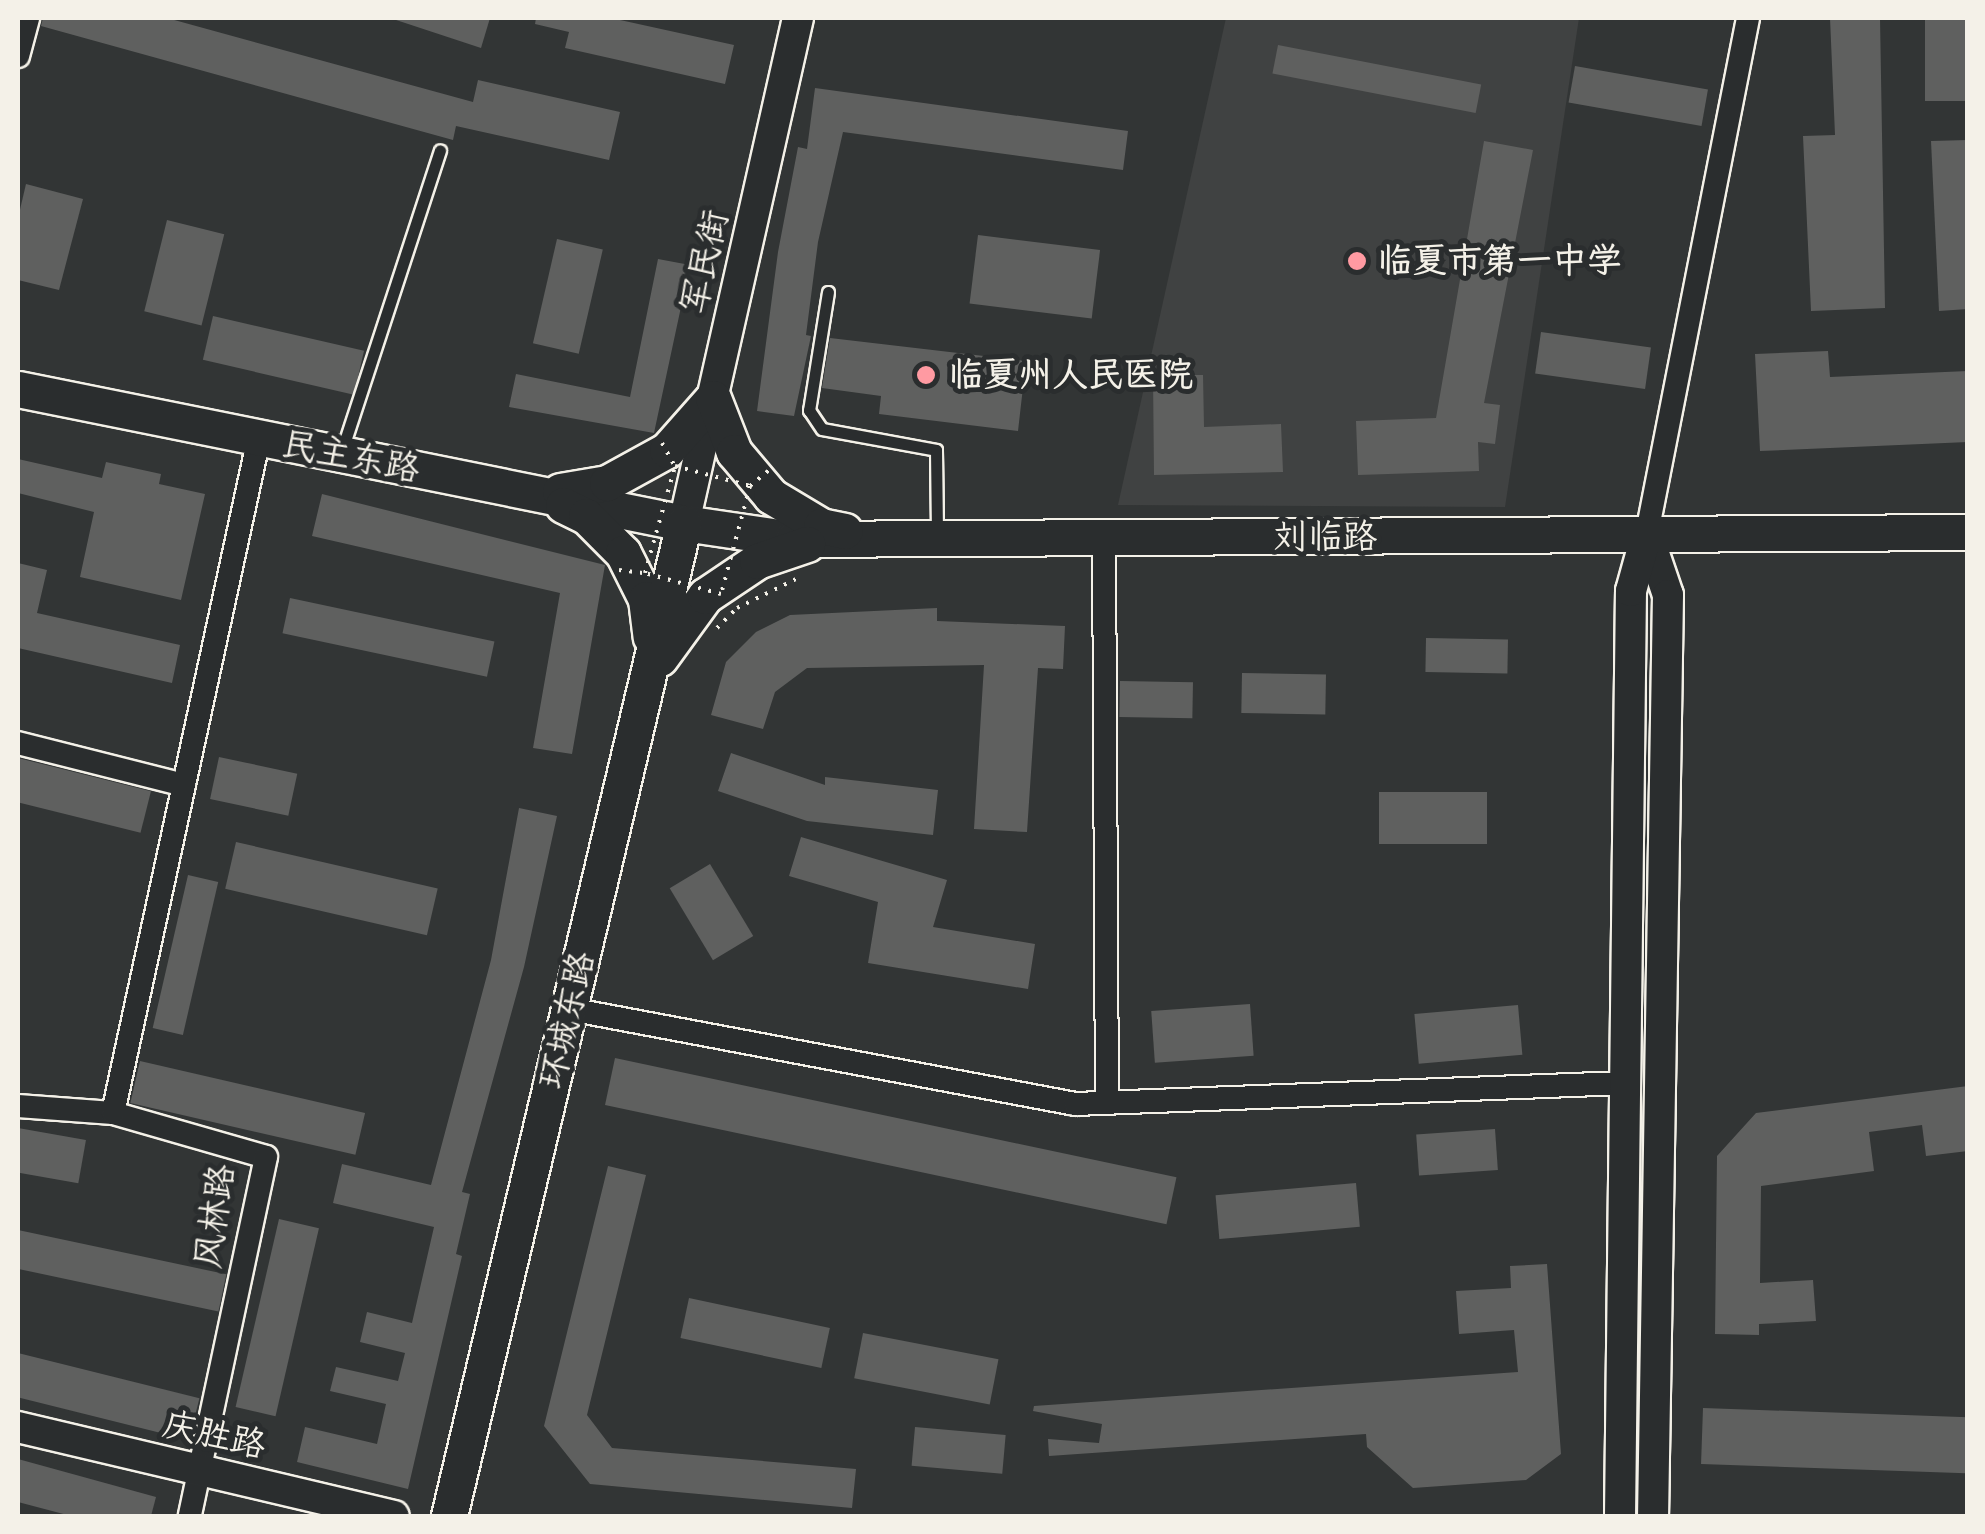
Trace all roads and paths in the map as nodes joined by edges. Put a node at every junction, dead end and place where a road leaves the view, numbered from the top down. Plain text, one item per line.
1 (28, 18) edge
2 (798, 18) edge
3 (1748, 18) edge
4 (18, 56) edge
5 (440, 150) dead end
6 (828, 292) dead end
7 (18, 389) edge
8 (713, 398) junction
9 (259, 438) junction
10 (662, 442) dead end
11 (342, 447) dead end
12 (763, 452) dead end
13 (675, 466) junction
14 (769, 470) junction
15 (784, 480) dead end
16 (750, 486) junction
17 (539, 494) junction
18 (684, 523) junction
19 (1968, 532) edge
20 (1647, 534) junction
21 (937, 538) junction
22 (1104, 538) junction
23 (878, 539) junction
24 (619, 570) dead end
25 (645, 574) junction
26 (808, 574) dead end
27 (710, 635) dead end
28 (642, 700) junction
29 (18, 743) edge
30 (184, 785) junction
31 (569, 1009) junction
32 (1625, 1083) junction
33 (1107, 1103) junction
34 (18, 1106) edge
35 (113, 1114) junction
36 (18, 1427) edge
37 (204, 1471) junction
38 (190, 1516) edge
39 (394, 1516) edge
40 (449, 1516) edge
41 (1620, 1516) edge
42 (1652, 1516) edge

1 - 4 street
2 - 8 main road, 军民街
3 - 20 street
5 - 11 lane
6 - 21 lane
7 - 9 main road, 民主东路
8 - 17 main road
8 - 18 main road, 军民街
8 - 23 main road
9 - 17 main road, 民主东路
9 - 30 street
10 - 13 path, bridge
12 - 14 path
13 - 16 path, bridge
13 - 25 path, bridge
14 - 15 path
14 - 16 path, bridge
16 - 25 path, bridge
17 - 18 main road, 民主东路
17 - 28 main road
18 - 23 main road, 刘临路
18 - 28 main road, 环城东路
19 - 20 main road, 刘临路
20 - 22 main road, 刘临路
20 - 32 main road
20 - 42 main road
21 - 22 main road, 刘临路
21 - 23 main road, 刘临路
22 - 33 street
23 - 28 main road
24 - 25 path, bridge
26 - 27 path
28 - 31 main road, 环城东路
29 - 30 street
30 - 35 street
31 - 33 street
31 - 40 main road, 环城东路
32 - 33 street
32 - 41 main road
34 - 35 street, 风林路
35 - 37 street, 风林路
36 - 37 main road, 庆胜路
37 - 38 street
37 - 39 main road, 庆胜路

